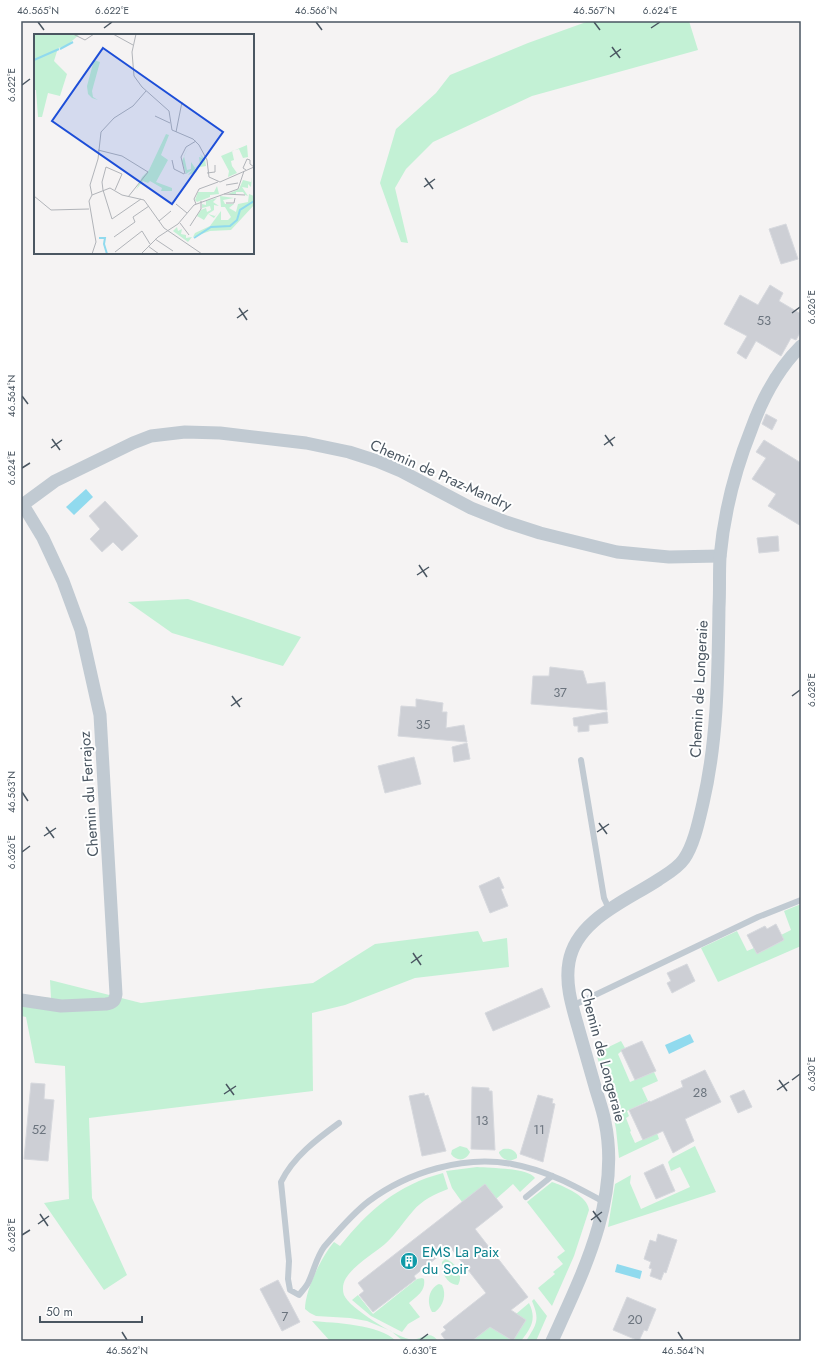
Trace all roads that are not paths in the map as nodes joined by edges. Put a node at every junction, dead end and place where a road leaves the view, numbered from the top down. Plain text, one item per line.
1 (801, 346) edge
2 (22, 506) edge
3 (720, 556) junction
4 (581, 760) dead end
5 (801, 900) edge
6 (610, 911) junction
7 (21, 1000) edge
8 (572, 1006) junction
9 (339, 1123) dead end
10 (552, 1176) junction
11 (526, 1197) dead end
12 (604, 1202) junction
13 (552, 1341) edge

1 - 3 street, Chemin de Longeraie
2 - 3 street, Chemin de Praz-Mandry
2 - 7 street, Chemin du Ferrajoz
3 - 6 street, Chemin de Longeraie
4 - 6 lane
5 - 8 lane
6 - 8 street, Chemin de Longeraie
8 - 12 street, Chemin de Longeraie
9 - 10 lane
10 - 11 lane
10 - 12 lane
12 - 13 street, Chemin de Longeraie

